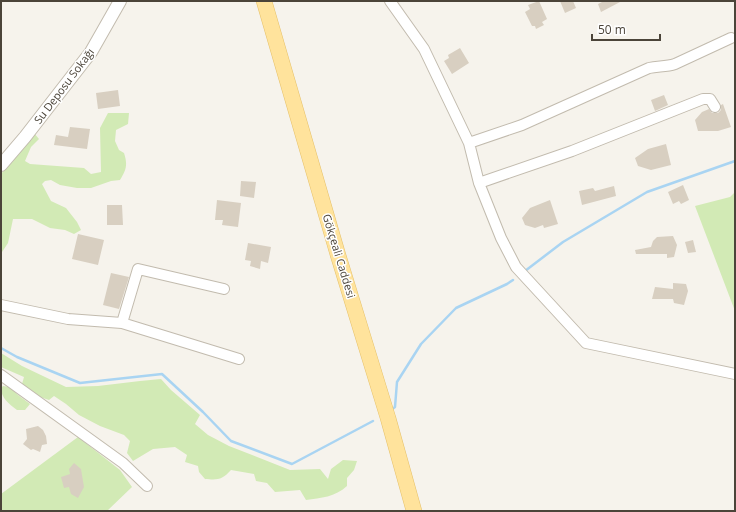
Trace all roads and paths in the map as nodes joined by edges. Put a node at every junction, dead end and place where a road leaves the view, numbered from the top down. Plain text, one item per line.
1 (120, 1) edge
2 (264, 1) edge
3 (390, 1) edge
4 (731, 38) dead end
5 (715, 107) dead end
6 (469, 143) junction
7 (1, 165) edge
8 (479, 182) junction
9 (224, 289) dead end
10 (1, 305) edge
11 (122, 322) junction
12 (240, 359) dead end
13 (735, 374) edge
14 (1, 376) edge
15 (147, 486) dead end
16 (414, 511) edge

1 - 7 street, Su Deposu Sokağı
2 - 16 main road, Gökçeali Caddesi
3 - 6 street
4 - 6 street
5 - 8 street
6 - 8 street
8 - 13 street
9 - 11 street
10 - 11 street
11 - 12 street
14 - 15 street

